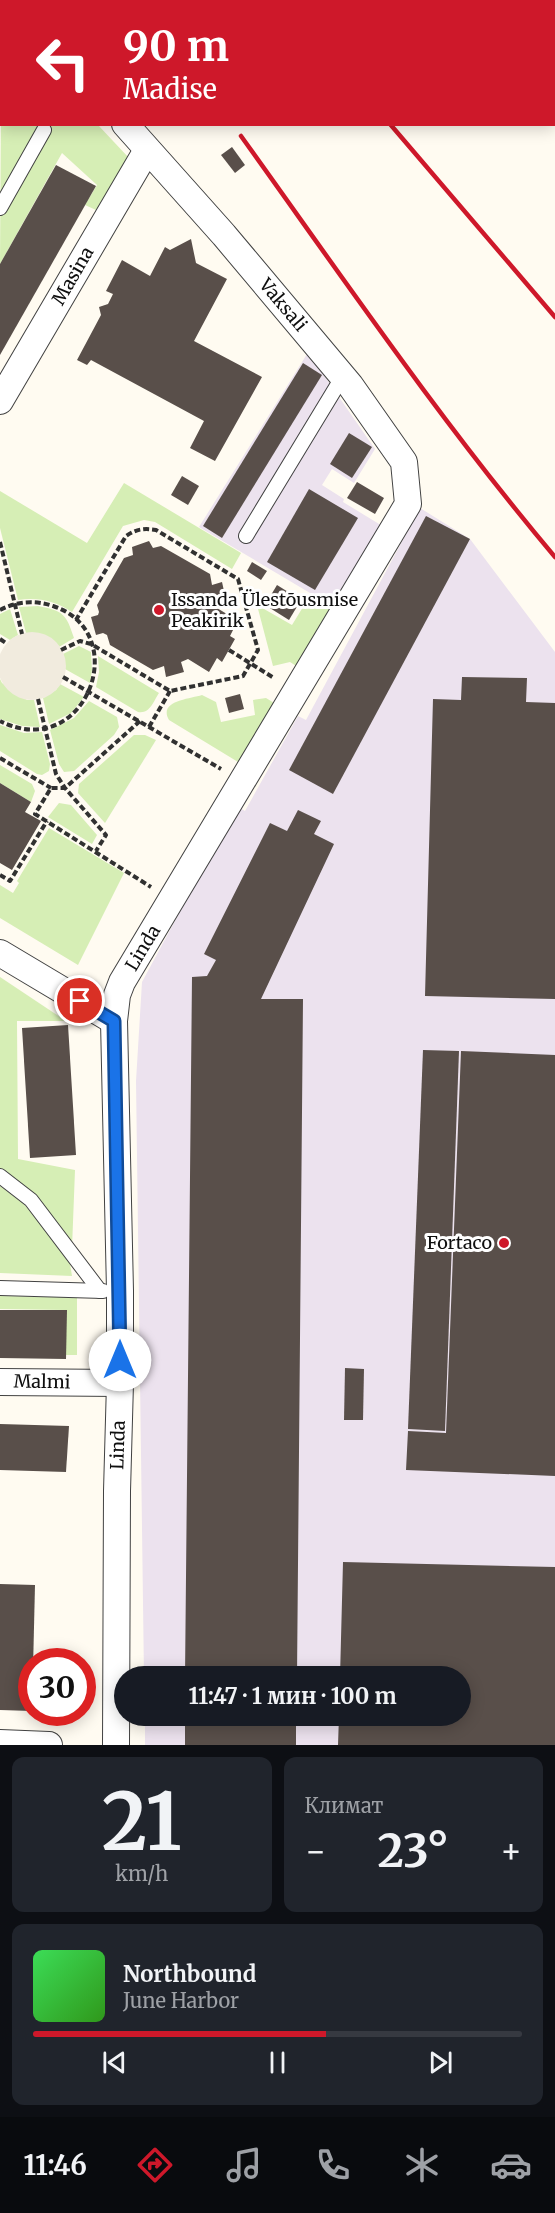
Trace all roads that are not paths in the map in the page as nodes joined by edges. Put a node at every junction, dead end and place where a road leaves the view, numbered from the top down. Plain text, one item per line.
1 (127, 126) edge
2 (44, 130) dead end
3 (147, 150) junction
4 (0, 208) edge
5 (343, 376) junction
6 (3, 390) edge
7 (408, 504) joint
8 (246, 536) dead end
9 (0, 953) edge
10 (114, 1021) junction
11 (0, 1176) edge
12 (0, 1288) edge
13 (110, 1291) junction
14 (0, 1382) edge
15 (120, 1383) junction
16 (0, 1743) edge
17 (49, 1745) edge
18 (116, 1745) edge

1 - 3 street, Vaksali
2 - 4 lane
3 - 5 street, Vaksali
3 - 6 street, Masina
5 - 7 street, Vaksali
5 - 8 lane
7 - 10 street, Linda
9 - 10 street
10 - 13 street, Linda
11 - 13 lane
12 - 13 lane
13 - 15 street, Linda
14 - 15 street, Malmi
15 - 18 street, Linda
16 - 17 street

